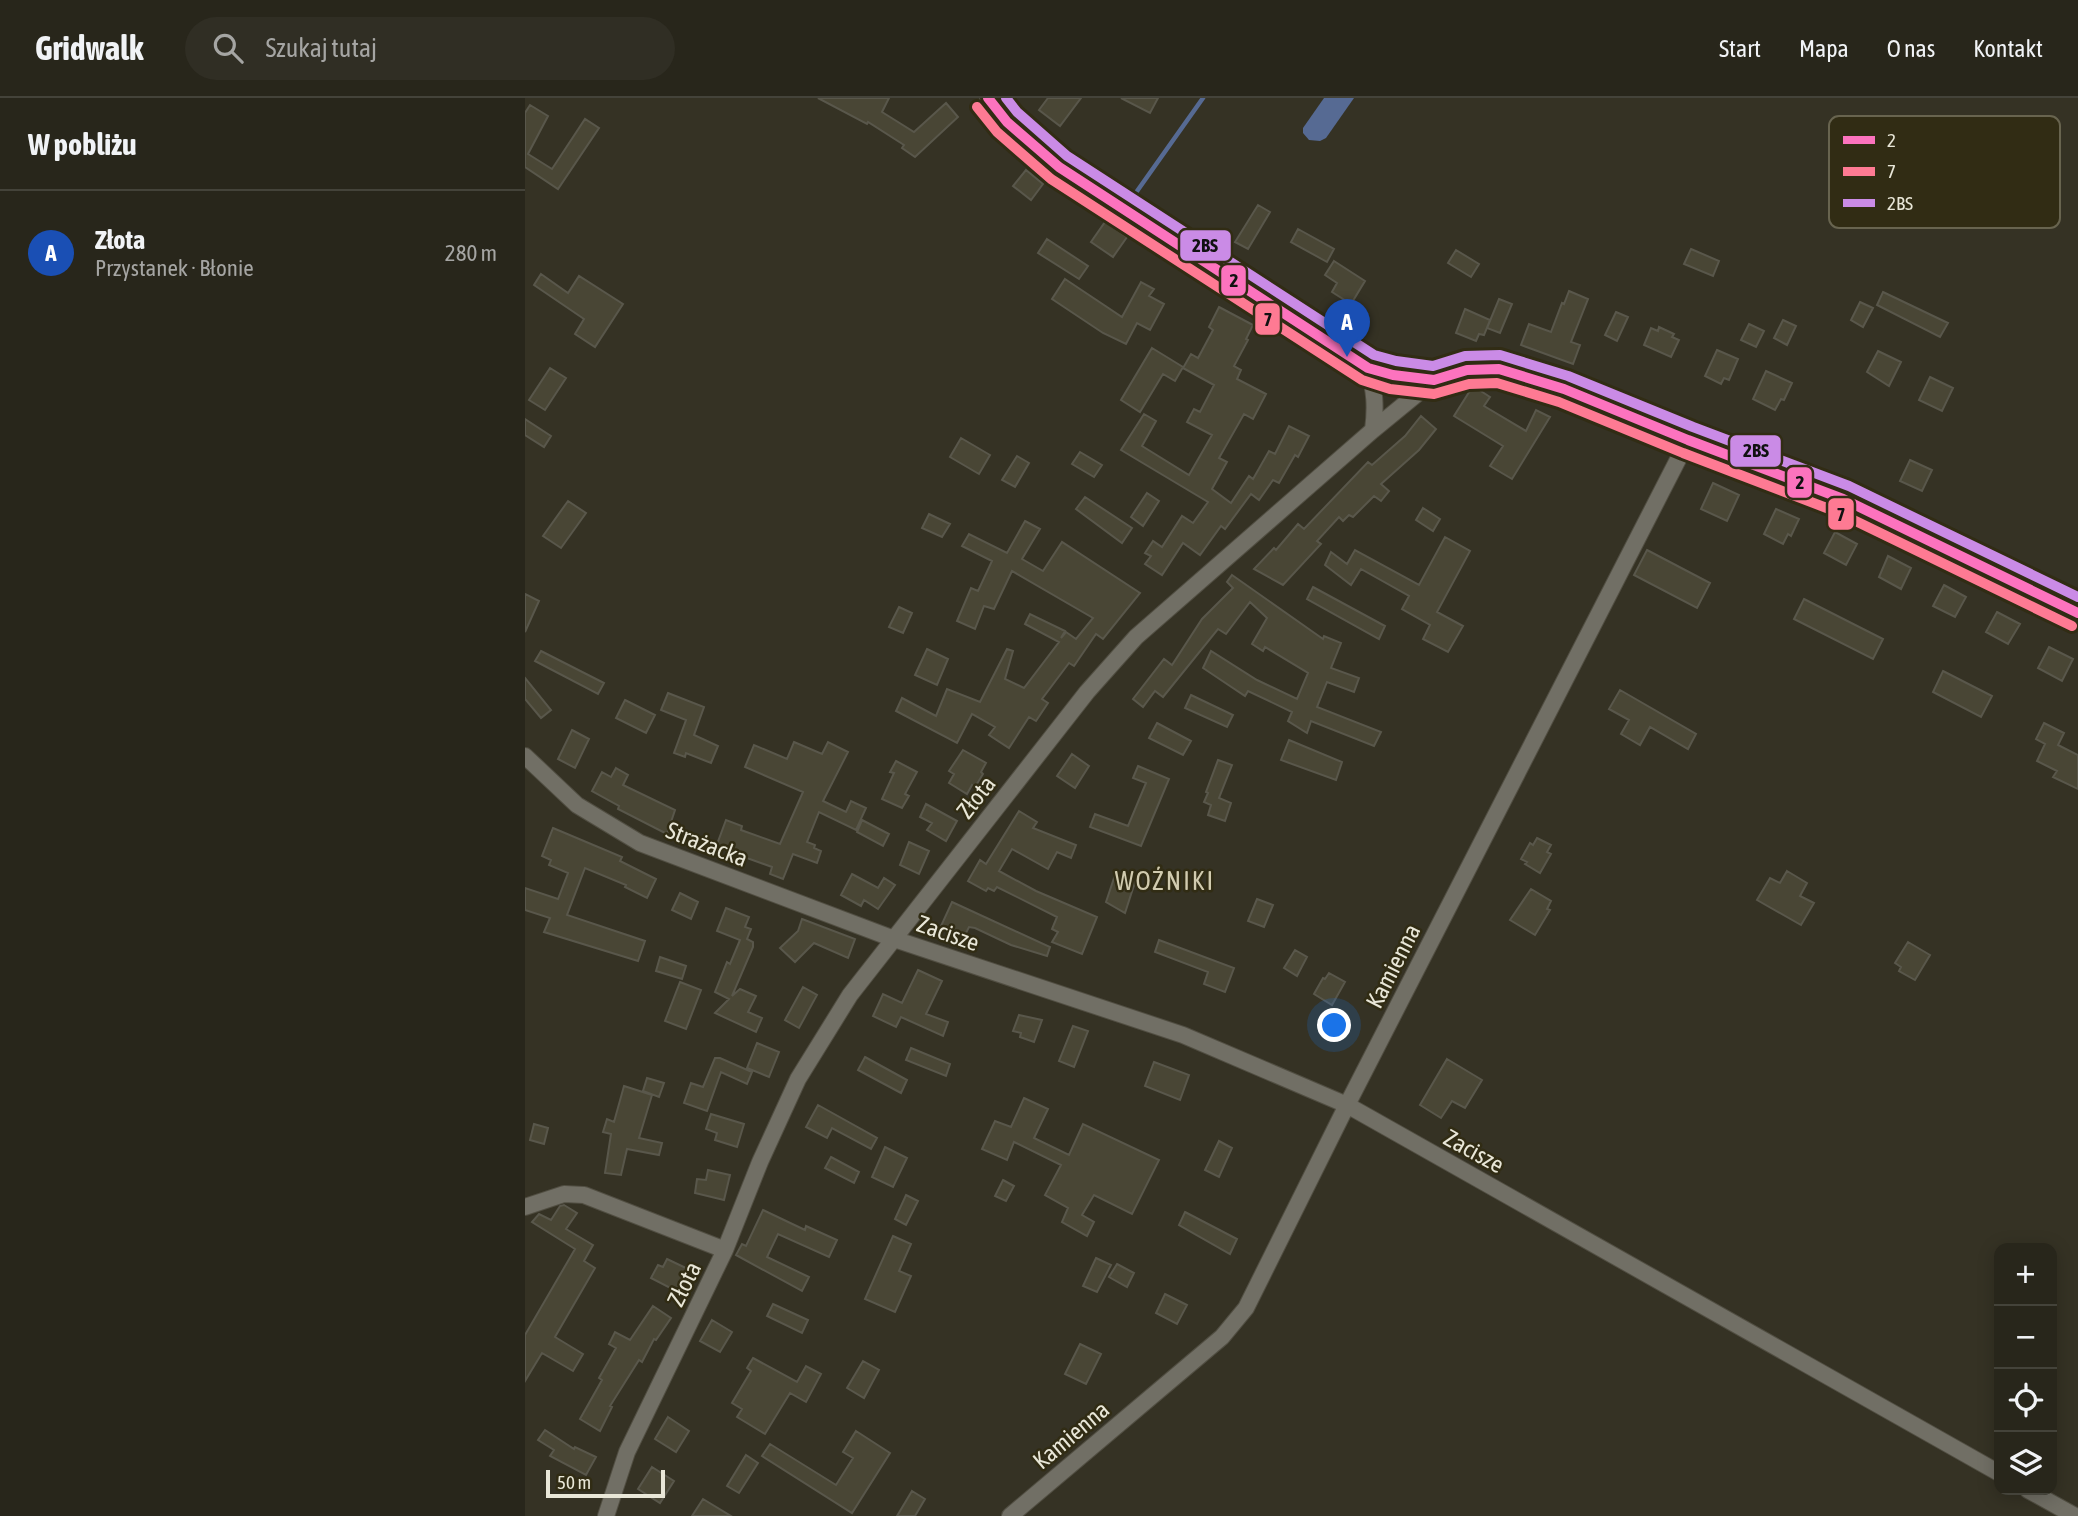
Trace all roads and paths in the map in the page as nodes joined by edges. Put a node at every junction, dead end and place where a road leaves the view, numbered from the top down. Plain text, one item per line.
1 (988, 98) edge
2 (1367, 368) junction
3 (1434, 380) junction
4 (1373, 430) junction
5 (1688, 440) junction
6 (2078, 613) edge
7 (525, 756) edge
8 (894, 939) junction
9 (1347, 1105) junction
10 (525, 1207) edge
11 (725, 1251) junction
12 (1994, 1470) edge
13 (2037, 1495) edge
14 (606, 1516) edge
15 (1010, 1516) edge
16 (2075, 1516) edge

1 - 2 street
2 - 3 street
2 - 4 street
3 - 4 street, Złota
3 - 5 street, Złota
4 - 8 street, Złota
5 - 6 street, Złota
5 - 9 street, Kamienna
7 - 8 street, Strażacka
8 - 9 street, Zacisze
8 - 11 street, Złota
9 - 12 street, Zacisze
9 - 15 street, Kamienna
10 - 11 street
11 - 14 street, Złota
13 - 16 street

